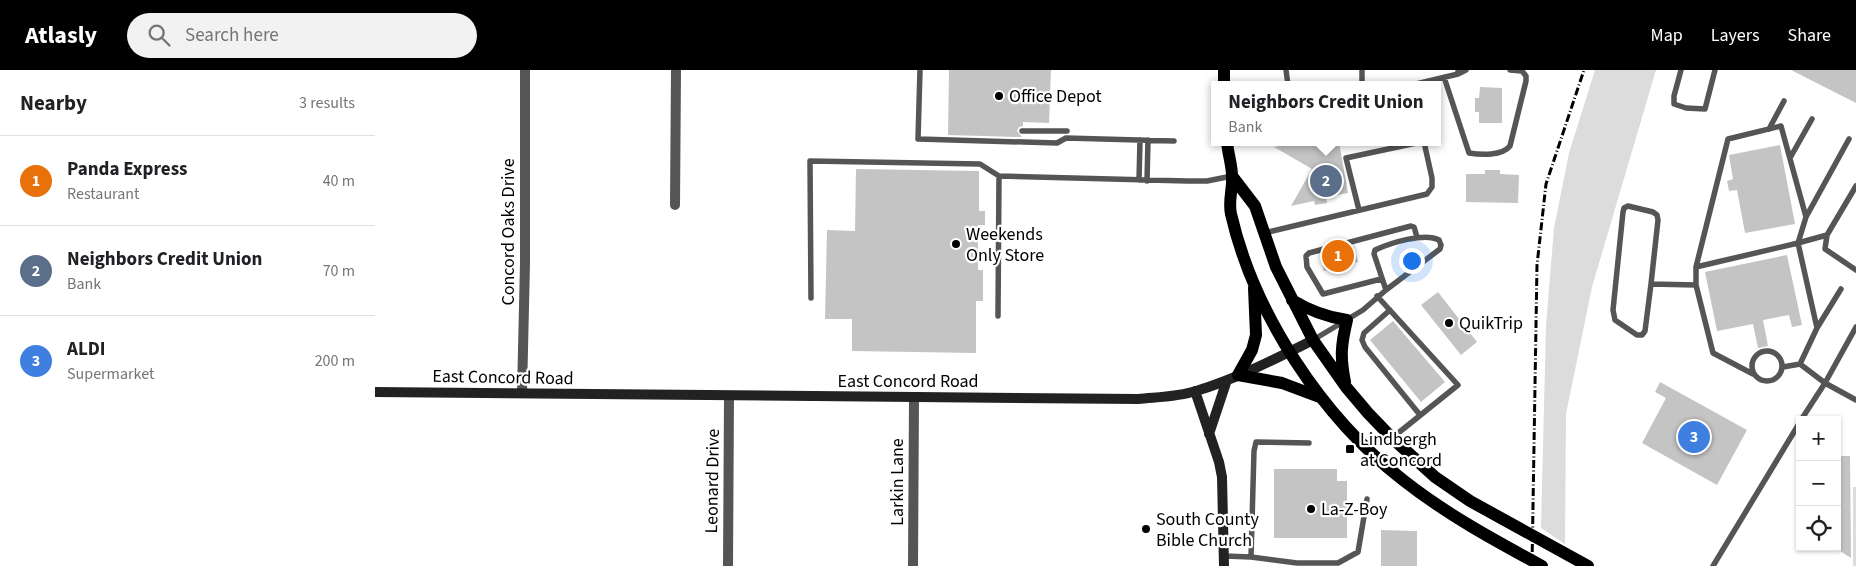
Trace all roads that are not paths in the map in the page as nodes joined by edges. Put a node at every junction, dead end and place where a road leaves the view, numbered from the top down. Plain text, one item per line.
1 (525, 70) edge
2 (676, 70) edge
3 (920, 70) edge
4 (1467, 70) edge
5 (1510, 70) edge
6 (1681, 70) edge
7 (1715, 70) edge
8 (1458, 72) edge
9 (1445, 77) junction
10 (1428, 81) edge
11 (1785, 100) dead end
12 (1812, 119) dead end
13 (1769, 129) junction
14 (1022, 131) dead end
15 (1067, 134) junction
16 (1849, 139) dead end
17 (1140, 140) junction
18 (1148, 140) junction
19 (1174, 141) dead end
20 (1228, 146) edge
21 (1403, 146) edge
22 (1423, 146) edge
23 (1790, 158) junction
24 (999, 176) junction
25 (1232, 176) junction
26 (1139, 180) junction
27 (1147, 180) junction
28 (1856, 186) edge
29 (675, 206) dead end
30 (1359, 210) junction
31 (1806, 217) junction
32 (1264, 233) junction
33 (1827, 235) junction
34 (1417, 237) junction
35 (1798, 243) junction
36 (1696, 267) junction
37 (1856, 270) edge
38 (1381, 279) junction
39 (1254, 283) junction
40 (1651, 284) junction
41 (1696, 285) junction
42 (1386, 290) junction
43 (1841, 290) dead end
44 (1377, 296) junction
45 (811, 298) dead end
46 (1291, 299) junction
47 (1390, 310) junction
48 (998, 316) dead end
49 (1347, 320) junction
50 (1856, 327) edge
51 (1817, 328) junction
52 (1313, 340) junction
53 (1290, 352) junction
54 (1800, 364) junction
55 (1783, 367) junction
56 (1753, 374) junction
57 (1233, 378) junction
58 (1825, 383) junction
59 (1346, 387) junction
60 (1195, 391) junction
61 (375, 392) edge
62 (522, 393) junction
63 (729, 396) junction
64 (914, 398) junction
65 (1322, 398) junction
66 (1856, 400) edge
67 (1420, 415) junction
68 (1803, 416) edge
69 (1796, 428) edge
70 (1209, 434) junction
71 (1392, 438) junction
72 (1309, 443) dead end
73 (1367, 499) dead end
74 (1251, 557) junction
75 (1225, 561) edge
76 (727, 566) edge
77 (913, 566) edge
78 (1542, 566) edge
79 (1588, 566) edge
80 (1713, 566) edge

1 - 62 street, Concord Oaks Drive
2 - 29 street
3 - 15 lane
4 - 8 lane
5 - 9 lane
6 - 7 lane
8 - 9 lane
9 - 10 lane
11 - 13 lane
12 - 23 lane
13 - 23 lane
13 - 36 lane
14 - 15 lane
15 - 17 lane
16 - 31 lane
17 - 18 lane
17 - 26 lane
18 - 19 lane
18 - 27 lane
20 - 25 main road
21 - 30 lane
22 - 30 lane
23 - 31 lane
24 - 26 lane
24 - 45 lane
24 - 48 lane
25 - 27 lane
25 - 32 main road
25 - 39 main road
26 - 27 lane
28 - 33 lane
30 - 32 lane
31 - 35 lane
32 - 46 main road
33 - 35 lane
33 - 37 lane
34 - 38 lane
34 - 38 lane
34 - 42 lane, East Concord Road
35 - 36 lane
35 - 51 lane
36 - 41 lane
38 - 42 lane
39 - 53 main road
39 - 57 main road
40 - 40 lane
40 - 41 lane
41 - 56 lane
42 - 44 lane, East Concord Road
43 - 51 lane
44 - 47 lane
44 - 49 lane, East Concord Road
46 - 49 main road
46 - 52 main road
47 - 67 lane
47 - 67 lane
49 - 52 lane, East Concord Road
49 - 59 main road
50 - 58 lane
51 - 54 lane
52 - 53 street, East Concord Road
52 - 59 main road
53 - 57 street, East Concord Road
53 - 65 main road
54 - 55 lane
54 - 58 lane
55 - 56 lane
55 - 56 lane
57 - 60 street, East Concord Road
57 - 65 main road
57 - 70 street
58 - 66 lane
58 - 68 lane
59 - 71 main road
60 - 64 street, East Concord Road
60 - 70 street
61 - 62 street, East Concord Road
62 - 63 street, East Concord Road
63 - 64 street, East Concord Road
63 - 76 street, Leonard Drive
64 - 77 street, Larkin Lane
65 - 78 main road
67 - 71 lane
69 - 80 lane
70 - 75 street
71 - 79 main road
72 - 74 lane
73 - 74 lane
74 - 75 lane

